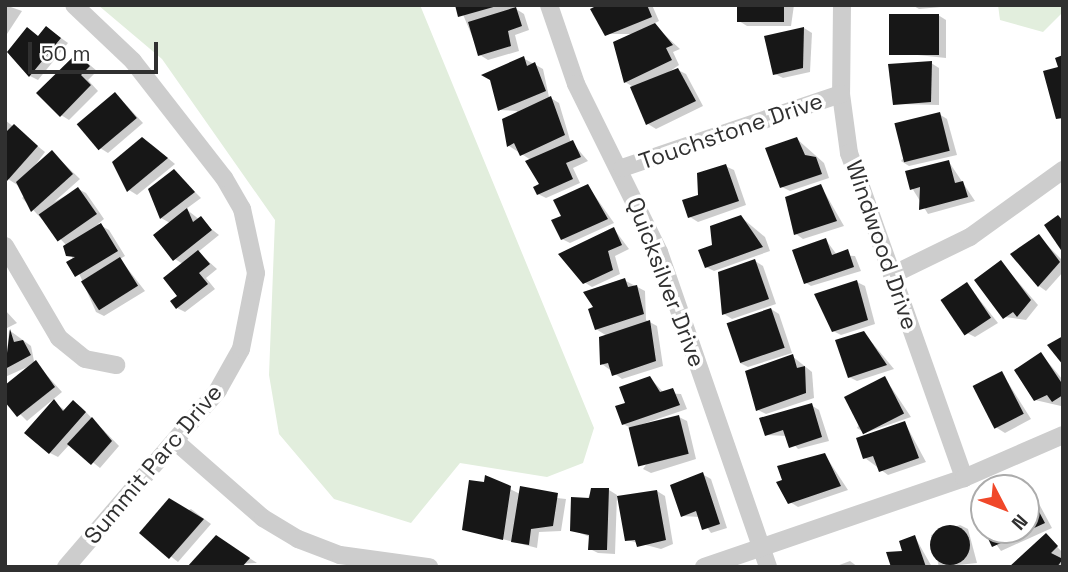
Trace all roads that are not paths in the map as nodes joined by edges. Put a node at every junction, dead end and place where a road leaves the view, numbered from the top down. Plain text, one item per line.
1 (74, 5) edge
2 (549, 5) edge
3 (842, 5) edge
4 (841, 94) junction
5 (622, 168) junction
6 (1063, 170) edge
7 (5, 246) edge
8 (892, 275) junction
9 (116, 365) dead end
10 (175, 441) junction
11 (1060, 443) edge
12 (964, 478) junction
13 (761, 548) junction
14 (65, 567) edge
15 (429, 567) edge
16 (704, 567) edge
17 (768, 567) edge

1 - 10 street, Summit Parc Drive
2 - 5 street, Quicksilver Drive
3 - 4 street, Windwood Drive
4 - 5 street, Touchstone Drive
4 - 8 street, Windwood Drive
5 - 13 street, Quicksilver Drive
6 - 8 street
7 - 9 street
8 - 12 street, Windwood Drive
10 - 14 street, Summit Parc Drive
10 - 15 street
11 - 12 street
12 - 13 street
13 - 16 street
13 - 17 street, Quicksilver Drive

